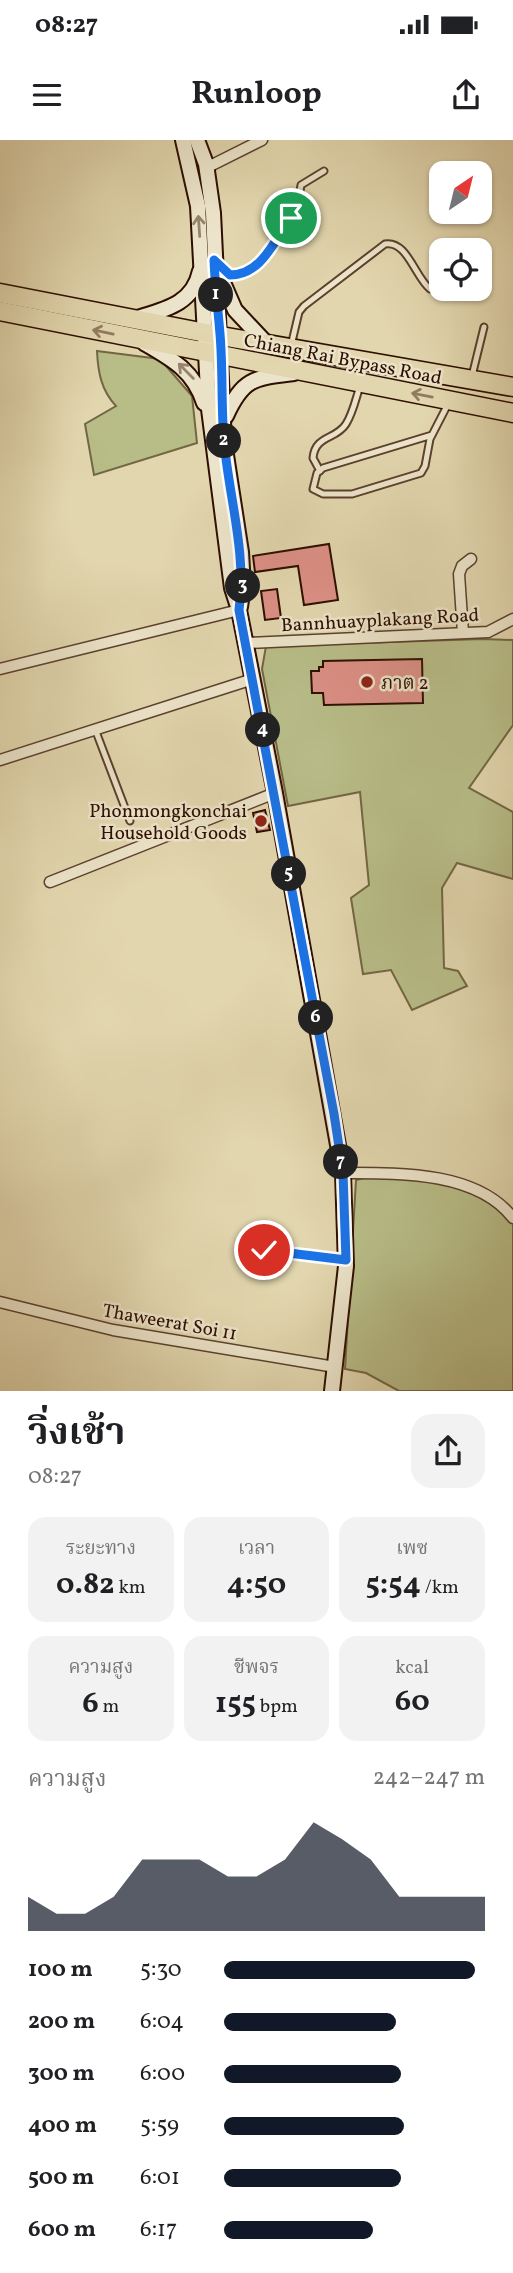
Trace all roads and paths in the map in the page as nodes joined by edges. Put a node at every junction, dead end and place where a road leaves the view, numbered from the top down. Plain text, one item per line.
1 (183, 140) edge
2 (197, 140) edge
3 (262, 140) edge
4 (206, 168) junction
5 (324, 171) dead end
6 (208, 262) junction
7 (429, 288) edge
8 (0, 293) edge
9 (0, 311) edge
10 (132, 319) junction
11 (484, 327) dead end
12 (213, 334) junction
13 (139, 340) junction
14 (265, 342) junction
15 (291, 346) junction
16 (214, 354) junction
17 (306, 372) junction
18 (471, 379) junction
19 (361, 384) junction
20 (513, 387) edge
21 (449, 401) junction
22 (513, 413) edge
23 (217, 421) junction
24 (432, 435) junction
25 (320, 471) junction
26 (471, 559) dead end
27 (239, 610) junction
28 (513, 619) edge
29 (463, 633) junction
30 (246, 643) junction
31 (0, 669) edge
32 (253, 679) junction
33 (95, 730) junction
34 (0, 760) edge
35 (275, 793) junction
36 (130, 821) dead end
37 (50, 883) dead end
38 (343, 1173) junction
39 (513, 1217) edge
40 (264, 1250) dead end
41 (346, 1260) junction
42 (0, 1302) edge
43 (335, 1367) junction
44 (332, 1391) edge

6 -> 1 street
2 - 4 street
3 - 4 street
4 - 6 street
5 - 6 lane
6 - 10 street
6 - 12 street
6 - 14 street
7 - 15 lane
8 - 10 highway, Chiang Rai Bypass Road
13 -> 9 highway, Chiang Rai Bypass Road
10 - 12 highway, Chiang Rai Bypass Road
11 - 18 lane
12 - 14 highway, Chiang Rai Bypass Road
12 - 16 street
13 - 16 highway, Chiang Rai Bypass Road
23 -> 13 street
14 - 15 highway, Chiang Rai Bypass Road
15 - 18 highway, Chiang Rai Bypass Road
16 - 17 highway, Chiang Rai Bypass Road
16 - 23 street
17 - 19 highway, Chiang Rai Bypass Road
17 - 23 street
18 - 20 highway, Chiang Rai Bypass Road
21 -> 19 highway, Chiang Rai Bypass Road
19 - 25 lane
21 - 22 highway, Chiang Rai Bypass Road
21 - 24 lane
23 - 27 street
24 - 25 lane
24 - 25 lane
26 - 29 street
27 - 30 street
27 - 31 street
28 - 29 street, Bannhuayplakang Road
29 - 30 street, Bannhuayplakang Road
30 - 32 street
32 - 33 street
32 - 35 street
33 - 34 street
33 - 36 lane
35 - 37 street
35 - 38 street
38 - 39 street
38 - 41 street
40 - 41 lane
41 - 43 street
42 - 43 street, Thaweerat Soi 11
43 - 44 street

